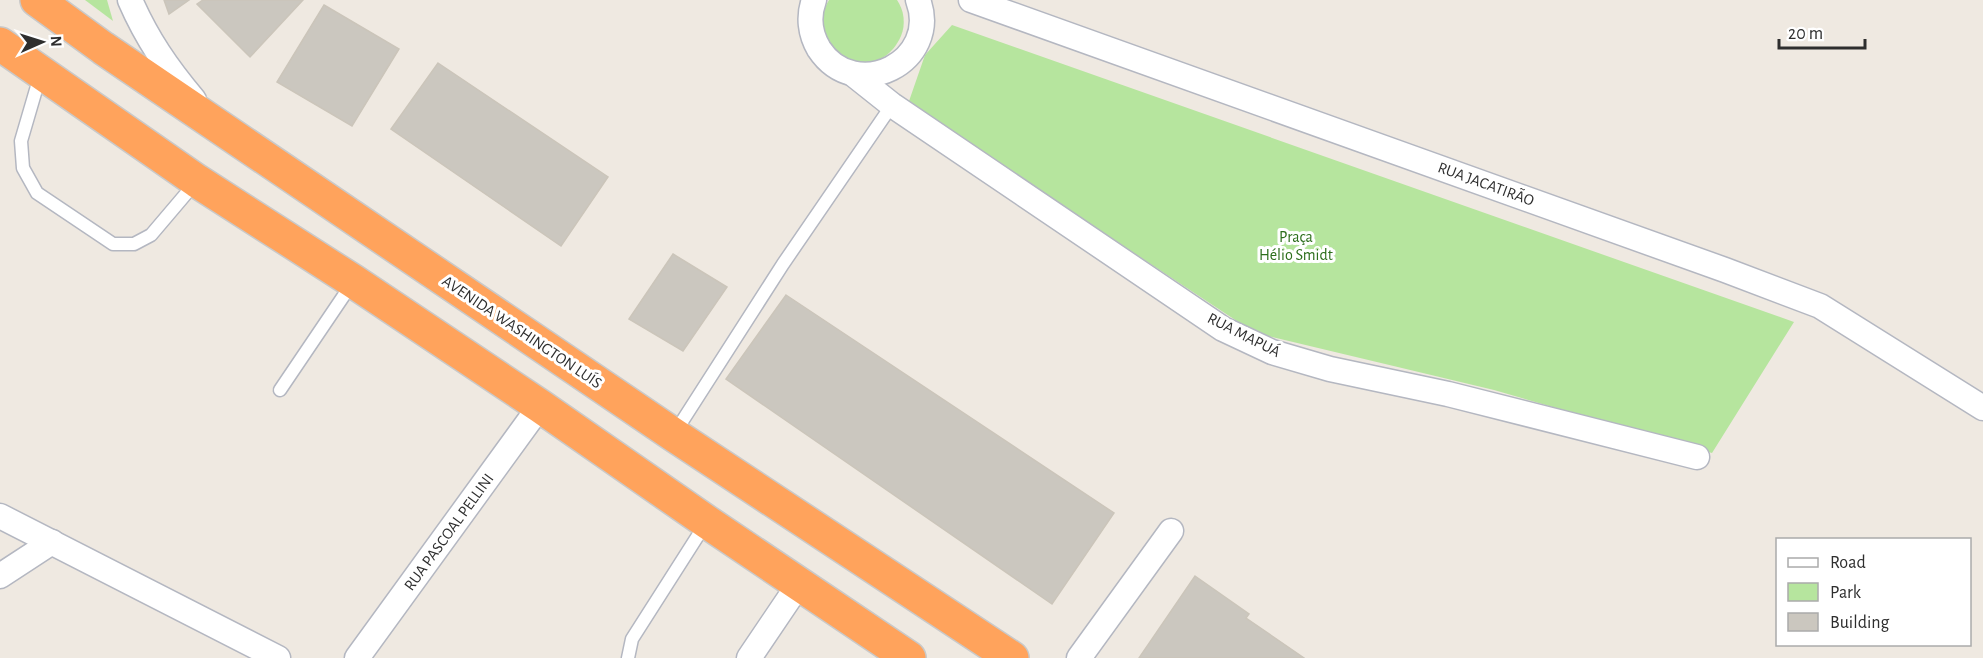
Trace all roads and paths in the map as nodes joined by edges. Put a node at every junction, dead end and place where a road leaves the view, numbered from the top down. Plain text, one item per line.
1 (37, 0) edge
2 (130, 0) edge
3 (814, 0) edge
4 (918, 0) edge
5 (971, 0) edge
6 (0, 44) edge
7 (41, 72) junction
8 (853, 74) junction
9 (892, 105) junction
10 (213, 123) junction
11 (197, 181) junction
12 (353, 281) junction
13 (280, 390) dead end
14 (540, 406) junction
15 (1983, 408) edge
16 (674, 435) junction
17 (1697, 457) dead end
18 (0, 516) edge
19 (707, 522) junction
20 (1171, 531) dead end
21 (52, 542) junction
22 (0, 576) edge
23 (799, 584) junction
24 (278, 658) edge
25 (357, 658) edge
26 (628, 658) edge
27 (749, 658) edge
28 (909, 658) edge
29 (1012, 658) edge
30 (1079, 658) edge

1 - 10 highway, AVENIDA WASHINGTON LUÍS
2 - 10 street
3 - 8 street, RUA MAPUÁ
4 - 8 street
5 - 15 street, RUA JACATIRÃO
6 - 7 highway
7 - 11 highway
7 - 11 lane
8 - 9 street, RUA MAPUÁ
9 - 16 lane
9 - 17 street, RUA MAPUÁ
10 - 16 highway, AVENIDA WASHINGTON LUÍS
11 - 12 highway
12 - 13 lane
12 - 14 highway
14 - 19 highway
14 - 25 street, RUA PASCOAL PELLINI
16 - 29 highway, AVENIDA WASHINGTON LUÍS
18 - 21 street
19 - 23 highway
19 - 26 lane
20 - 30 street
21 - 22 street
21 - 24 street
23 - 27 street
23 - 28 highway

